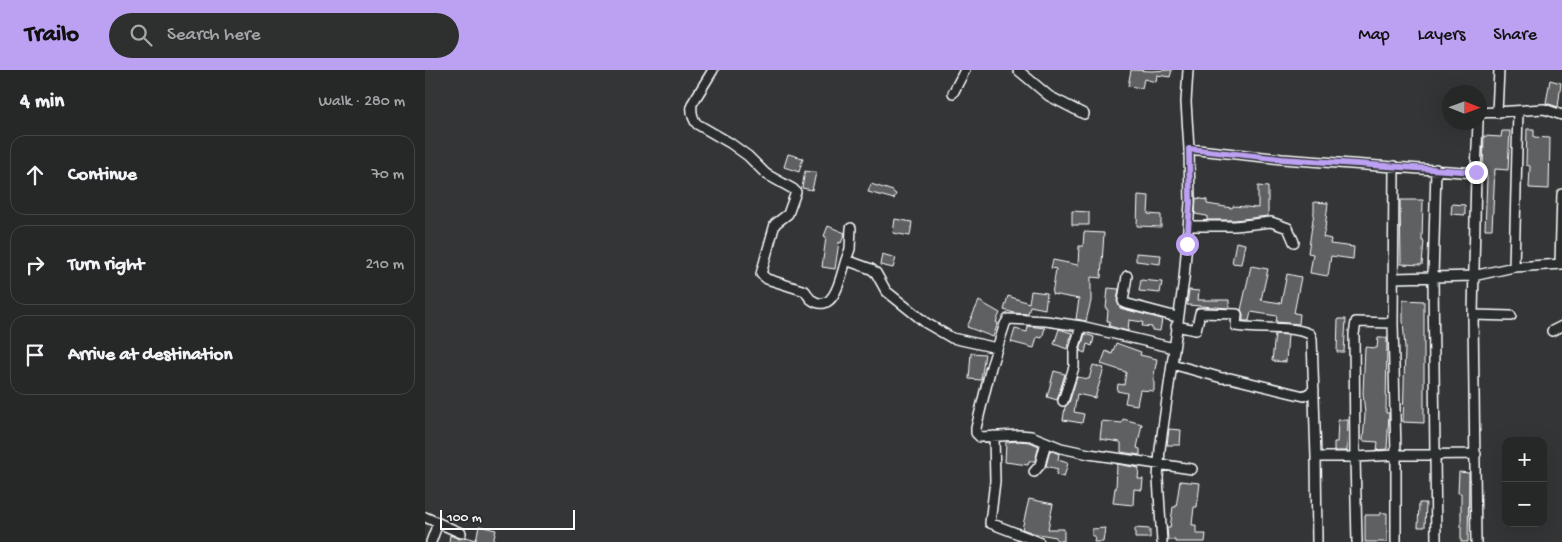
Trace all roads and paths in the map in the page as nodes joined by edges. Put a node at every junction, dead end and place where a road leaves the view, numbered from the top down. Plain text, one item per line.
1 (713, 70) edge
2 (965, 70) edge
3 (1018, 70) edge
4 (1188, 70) edge
5 (1499, 70) edge
6 (953, 93) dead end
7 (1518, 111) junction
8 (1487, 113) edge
9 (1497, 113) junction
10 (1084, 114) dead end
11 (1562, 115) edge
12 (1478, 130) edge
13 (1189, 149) junction
14 (1394, 166) junction
15 (1436, 169) junction
16 (1476, 172) junction
17 (1562, 194) edge
18 (1188, 226) junction
19 (851, 228) dead end
20 (1294, 242) dead end
21 (846, 260) junction
22 (1561, 264) edge
23 (1514, 268) junction
24 (1127, 276) dead end
25 (1473, 276) junction
26 (1433, 277) junction
27 (1394, 278) junction
28 (1473, 315) junction
29 (1511, 316) dead end
30 (1177, 322) junction
31 (1393, 323) junction
32 (1081, 326) junction
33 (1562, 326) edge
34 (1553, 331) dead end
35 (997, 348) junction
36 (1174, 348) junction
37 (1172, 364) junction
38 (1314, 390) junction
39 (1063, 401) dead end
40 (994, 436) junction
41 (1046, 442) junction
42 (1476, 454) junction
43 (1395, 455) junction
44 (1435, 455) junction
45 (1316, 457) junction
46 (1355, 457) junction
47 (1159, 465) junction
48 (1193, 469) dead end
49 (1033, 472) dead end
50 (425, 517) edge
51 (438, 523) junction
52 (461, 533) dead end
53 (431, 542) edge
54 (1039, 542) edge
55 (1162, 542) edge
56 (1317, 542) edge
57 (1357, 542) edge
58 (1397, 542) edge
59 (1436, 542) edge
60 (1476, 542) edge

1 - 21 street
2 - 6 street
3 - 10 street
4 - 13 street
5 - 9 street
7 - 9 street
7 - 11 street
7 - 23 street
8 - 9 street
12 - 16 street
13 - 14 street
13 - 18 street
14 - 15 street
14 - 27 street
15 - 16 street
15 - 26 street
16 - 25 street
17 - 22 street
18 - 20 street
18 - 30 street
19 - 21 street
21 - 35 street
22 - 23 street
23 - 25 street
24 - 30 street
25 - 26 street
25 - 28 street
26 - 27 street
26 - 44 street
27 - 31 street
28 - 29 street
28 - 42 street
30 - 36 street
30 - 38 street
31 - 43 street
31 - 46 street
32 - 35 street
32 - 36 street
32 - 39 street
33 - 34 street
35 - 40 street
36 - 37 street
37 - 38 street
37 - 47 street
38 - 45 street
40 - 41 street
40 - 54 street
41 - 47 street
41 - 49 street
42 - 44 street
42 - 60 street
43 - 44 street
43 - 46 street
43 - 58 street
44 - 59 street
45 - 46 street
45 - 56 street
46 - 57 street
47 - 48 street
47 - 55 street
50 - 51 street
51 - 52 street
51 - 53 street

